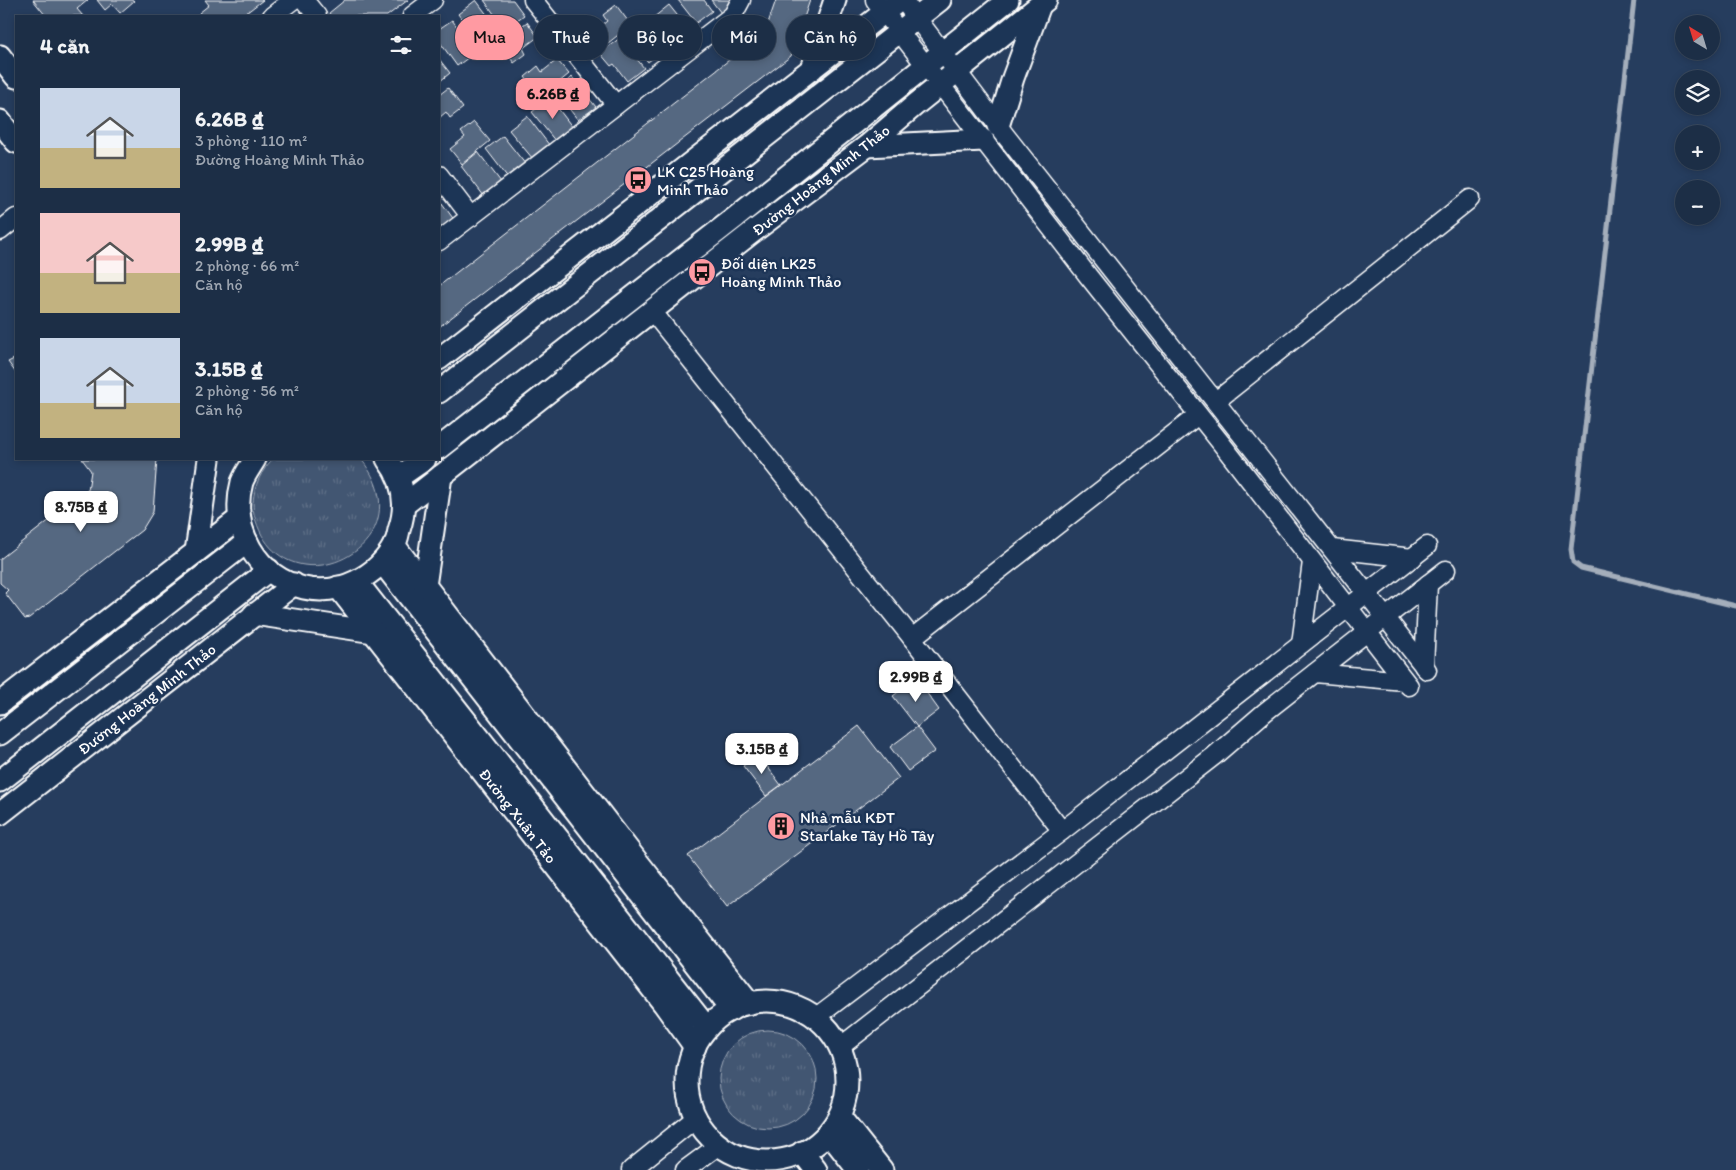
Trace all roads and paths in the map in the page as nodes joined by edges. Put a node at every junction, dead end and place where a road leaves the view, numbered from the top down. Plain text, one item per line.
1 (293, 0) edge
2 (304, 0) edge
3 (433, 0) edge
4 (533, 0) edge
5 (741, 0) edge
6 (835, 0) edge
7 (940, 0) edge
8 (1008, 0) edge
9 (1041, 2) edge
10 (891, 3) edge
11 (273, 15) edge
12 (315, 15) edge
13 (413, 15) edge
14 (899, 32) junction
15 (0, 56) edge
16 (925, 65) junction
17 (812, 69) junction
18 (958, 72) junction
19 (15, 76) edge
20 (941, 85) junction
21 (826, 88) junction
22 (616, 105) junction
23 (0, 121) edge
24 (996, 134) junction
25 (15, 141) edge
26 (867, 146) junction
27 (440, 176) edge
28 (1470, 200) dead end
29 (471, 217) junction
30 (736, 217) junction
31 (15, 219) edge
32 (0, 231) edge
33 (750, 234) junction
34 (440, 241) edge
35 (652, 311) junction
36 (440, 358) edge
37 (440, 391) edge
38 (1216, 401) junction
39 (1198, 415) junction
40 (440, 447) edge
41 (209, 460) edge
42 (253, 460) edge
43 (388, 460) edge
44 (424, 460) edge
45 (441, 476) junction
46 (399, 477) junction
47 (404, 505) junction
48 (240, 518) junction
49 (247, 542) junction
50 (1427, 546) dead end
51 (1332, 549) junction
52 (196, 552) junction
53 (388, 553) junction
54 (1412, 558) junction
55 (1312, 562) junction
56 (269, 570) junction
57 (1446, 570) dead end
58 (294, 584) junction
59 (348, 584) junction
60 (1428, 584) junction
61 (425, 586) junction
62 (1367, 593) junction
63 (1347, 608) junction
64 (254, 614) junction
65 (1386, 617) junction
66 (374, 632) junction
67 (1366, 632) junction
68 (912, 638) junction
69 (1301, 644) junction
70 (1315, 673) junction
71 (0, 702) edge
72 (0, 734) edge
73 (0, 781) edge
74 (0, 814) edge
75 (1062, 831) junction
76 (741, 1006) junction
77 (815, 1018) junction
78 (707, 1028) junction
79 (694, 1047) junction
80 (840, 1047) junction
81 (697, 1117) junction
82 (834, 1125) junction
83 (719, 1145) junction
84 (794, 1160) edge
85 (630, 1170) edge
86 (685, 1170) edge
87 (816, 1170) edge
88 (858, 1170) edge
89 (882, 1170) edge

1 - 11 street
2 - 12 street
3 - 13 street
4 - 22 street
5 - 22 street
6 - 17 main road
7 - 14 main road
8 - 16 main road, Đường Hoàng Minh Thảo
9 - 18 main road, Đường Hoàng Minh Thảo
9 - 24 main road
10 - 14 street
10 - 17 main road
10 - 18 street
14 - 16 street
14 - 21 main road
15 - 19 main road
16 - 20 street
16 - 30 main road, Đường Hoàng Minh Thảo
17 - 21 main road
17 - 36 main road
18 - 20 main road, Đường Hoàng Minh Thảo
18 - 24 street
20 - 24 street
20 - 26 main road, Đường Hoàng Minh Thảo
21 - 37 main road
22 - 29 street
23 - 25 main road
24 - 26 main road
24 - 38 street
24 - 39 street
26 - 33 main road, Đường Hoàng Minh Thảo
27 - 29 street
28 - 38 street
29 - 34 street
30 - 33 main road
30 - 40 main road, Đường Hoàng Minh Thảo
31 - 32 street
33 - 35 main road, Đường Hoàng Minh Thảo
35 - 45 main road, Đường Hoàng Minh Thảo
35 - 68 street
38 - 51 street
39 - 55 street
39 - 68 street
41 - 52 main road
42 - 48 main road
43 - 46 main road
44 - 46 main road
45 - 47 main road, Đường Hoàng Minh Thảo
45 - 61 main road
46 - 47 main road
47 - 53 main road
48 - 49 main road
48 - 52 main road
49 - 56 main road
49 - 72 main road
50 - 54 street
51 - 54 street
51 - 62 street
52 - 71 main road
53 - 59 main road
53 - 61 main road
53 - 76 main road
54 - 62 street
55 - 63 street
55 - 69 street
56 - 58 main road
56 - 73 main road, Đường Hoàng Minh Thảo
57 - 60 street
58 - 59 main road
58 - 64 main road, Đường Hoàng Minh Thảo
59 - 66 main road, Đường Xuân Tảo
59 - 78 main road, Đường Xuân Tảo
60 - 65 street
60 - 65 street
61 - 76 main road
62 - 63 street
62 - 65 street
63 - 67 street
63 - 69 street
64 - 66 main road
64 - 74 main road, Đường Hoàng Minh Thảo
65 - 67 street
66 - 79 main road, Đường Xuân Tảo
67 - 70 street
67 - 70 street
68 - 75 street
69 - 75 street
70 - 80 street
75 - 77 street
76 - 77 main road
76 - 78 main road
77 - 80 main road
78 - 79 main road
79 - 81 main road
80 - 82 main road
81 - 83 main road
81 - 85 street
82 - 84 main road
82 - 88 main road
82 - 89 main road
83 - 84 main road
83 - 86 street
84 - 87 main road

